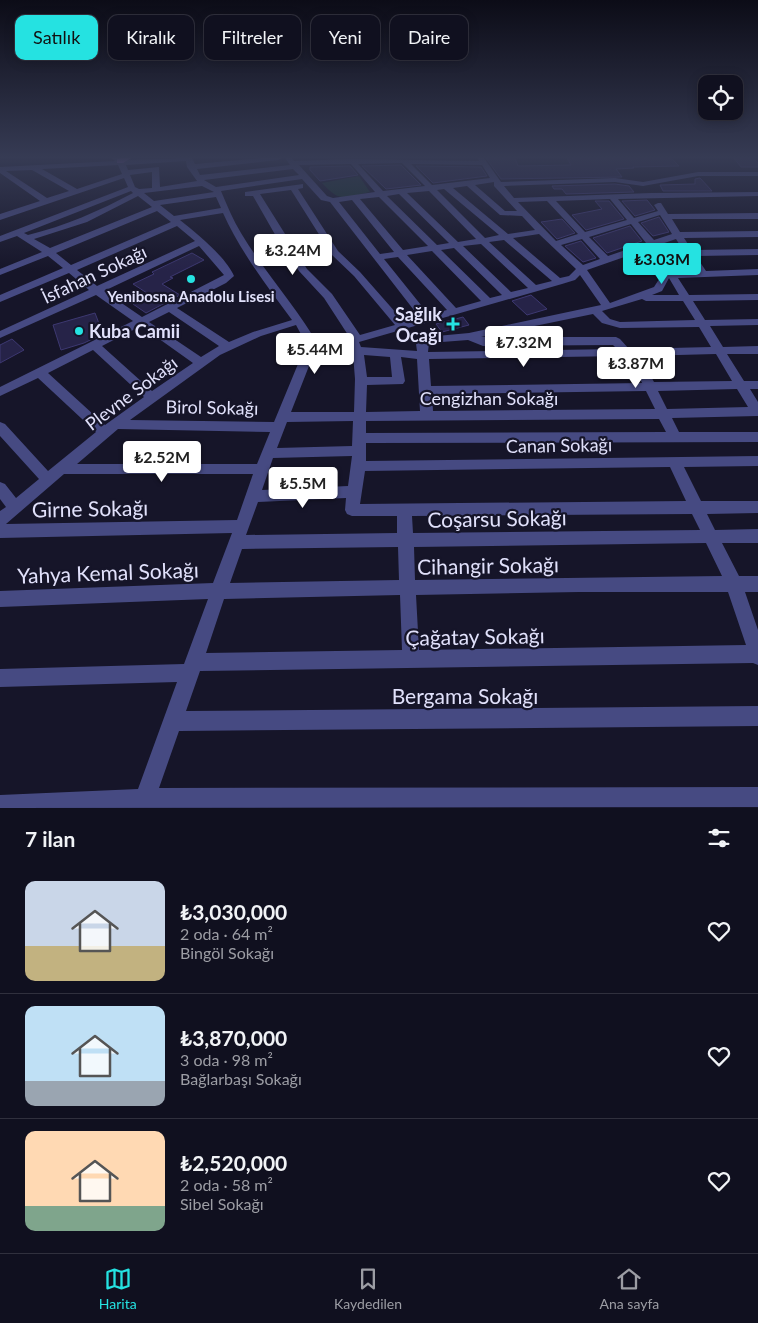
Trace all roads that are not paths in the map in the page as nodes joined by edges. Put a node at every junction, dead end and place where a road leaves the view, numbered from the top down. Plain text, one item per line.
1 (651, 195) edge
2 (38, 196) edge
3 (61, 196) edge
4 (122, 196) edge
5 (129, 196) edge
6 (142, 196) edge
7 (201, 196) edge
8 (219, 196) edge
9 (257, 196) edge
10 (298, 196) edge
11 (322, 196) edge
12 (370, 196) edge
13 (383, 196) edge
14 (405, 196) edge
15 (437, 196) edge
16 (458, 196) edge
17 (483, 196) edge
18 (508, 196) edge
19 (612, 196) junction
20 (623, 196) edge
21 (355, 198) junction
22 (549, 198) junction
23 (333, 200) junction
24 (512, 200) junction
25 (46, 201) junction
26 (155, 206) junction
27 (225, 210) junction
28 (523, 214) junction
29 (664, 214) junction
30 (1, 216) edge
31 (758, 216) edge
32 (633, 220) junction
33 (175, 221) junction
34 (543, 231) junction
35 (17, 232) junction
36 (758, 234) edge
37 (583, 235) junction
38 (678, 235) junction
39 (2, 236) edge
40 (26, 238) junction
41 (508, 238) junction
42 (201, 242) junction
43 (483, 242) junction
44 (555, 244) junction
45 (652, 244) junction
46 (457, 246) junction
47 (436, 248) junction
48 (49, 252) junction
49 (758, 252) edge
50 (690, 253) junction
51 (401, 254) junction
52 (378, 257) junction
53 (605, 259) junction
54 (70, 269) junction
55 (581, 269) junction
56 (0, 272) edge
57 (758, 272) edge
58 (703, 274) junction
59 (672, 275) junction
60 (559, 282) junction
61 (534, 289) junction
62 (98, 291) junction
63 (509, 296) junction
64 (758, 296) edge
65 (637, 298) junction
66 (688, 298) junction
67 (0, 299) edge
68 (488, 302) junction
69 (607, 307) junction
70 (170, 308) junction
71 (595, 310) junction
72 (454, 312) junction
73 (426, 320) junction
74 (300, 321) junction
75 (142, 322) junction
76 (758, 322) edge
77 (704, 324) junction
78 (402, 327) junction
79 (0, 335) edge
80 (469, 336) junction
81 (483, 342) junction
82 (356, 344) junction
83 (94, 345) junction
84 (228, 347) junction
85 (720, 350) junction
86 (758, 350) edge
87 (323, 352) junction
88 (395, 353) junction
89 (630, 353) junction
90 (421, 355) junction
91 (477, 355) junction
92 (201, 363) junction
93 (39, 372) junction
94 (360, 381) junction
95 (740, 385) junction
96 (758, 385) edge
97 (651, 388) junction
98 (425, 390) junction
99 (0, 392) edge
100 (152, 398) junction
101 (757, 411) edge
102 (663, 414) junction
103 (359, 416) junction
104 (427, 416) junction
105 (280, 422) junction
106 (0, 427) edge
107 (110, 428) junction
108 (758, 437) edge
109 (675, 438) junction
110 (359, 445) junction
111 (268, 453) junction
112 (758, 461) edge
113 (674, 462) junction
114 (360, 466) junction
115 (62, 468) junction
116 (262, 469) junction
117 (48, 480) junction
118 (0, 488) edge
119 (353, 492) junction
120 (252, 496) junction
121 (758, 507) edge
122 (15, 508) junction
123 (697, 508) junction
124 (404, 509) junction
125 (0, 520) edge
126 (242, 526) junction
127 (0, 531) edge
128 (758, 536) edge
129 (711, 537) junction
130 (406, 540) junction
131 (236, 542) junction
132 (734, 584) junction
133 (758, 584) edge
134 (408, 588) junction
135 (218, 591) junction
136 (0, 599) edge
137 (758, 655) edge
138 (411, 659) junction
139 (191, 667) junction
140 (0, 678) edge
141 (758, 716) edge
142 (172, 721) junction
143 (758, 797) edge
144 (144, 804) edge
145 (0, 806) edge

1 - 29 street
2 - 25 street
3 - 25 street
4 - 35 street
5 - 40 street
6 - 26 street
7 - 26 street
8 - 27 street
9 - 82 street
10 - 78 street
11 - 23 street
12 - 21 street
13 - 47 street
14 - 46 street
15 - 43 street
16 - 41 street
17 - 28 street
18 - 24 street
19 - 20 street
19 - 22 street
19 - 32 street
21 - 23 street
21 - 51 street
22 - 24 street
22 - 37 street
23 - 52 street
24 - 28 street
25 - 30 street
26 - 33 street
26 - 48 street
27 - 33 street
27 - 74 street
28 - 34 street
29 - 31 street
29 - 32 street
29 - 38 street
32 - 37 street
32 - 45 street
33 - 42 street
33 - 54 street
34 - 41 street
34 - 44 street
35 - 39 street
35 - 40 street
36 - 38 street
37 - 44 street
37 - 53 street
38 - 45 street
38 - 50 street
40 - 48 street
41 - 43 street
41 - 60 street
42 - 62 street, İsfahan Sokağı
42 - 70 street
43 - 46 street
43 - 61 street
44 - 55 street
45 - 53 street
46 - 47 street
46 - 63 street
47 - 51 street
47 - 68 street
48 - 54 street
48 - 56 street
49 - 50 street
50 - 58 street
51 - 52 street
51 - 72 street
52 - 73 street
53 - 55 street
54 - 62 street
54 - 67 street
55 - 60 street
55 - 69 street
57 - 58 street
58 - 59 street
59 - 65 street
59 - 66 street
60 - 61 street
61 - 63 street
62 - 75 street
62 - 79 street, İsfahan Sokağı
63 - 68 street
64 - 66 street
65 - 66 street
65 - 69 street
66 - 77 street
68 - 72 street
69 - 71 street
70 - 75 street
70 - 84 street
71 - 77 street
71 - 80 street
72 - 73 street
73 - 78 street
74 - 84 street, Plevne Sokağı
74 - 87 street
75 - 83 street
75 - 92 street
76 - 77 street
77 - 85 street
78 - 82 street
80 - 81 street
80 - 90 street
81 - 89 street
81 - 91 street
82 - 87 street
82 - 88 street
82 - 94 street
83 - 93 street
83 - 100 street
84 - 92 street, Plevne Sokağı
85 - 86 street
85 - 89 street
85 - 95 street
87 - 105 street
88 - 90 street
88 - 94 street
89 - 91 street
89 - 97 street
90 - 91 street
90 - 98 street
92 - 100 street, Plevne Sokağı
93 - 99 street
93 - 107 street
94 - 103 street
95 - 96 street
95 - 97 street
95 - 101 street
97 - 98 street
97 - 102 street
98 - 104 street
100 - 107 street, Plevne Sokağı
101 - 102 street, Cengizhan Sokağı
102 - 104 street, Cengizhan Sokağı
102 - 109 street
103 - 104 street, Cengizhan Sokağı
103 - 105 street, Cengizhan Sokağı
103 - 110 street
105 - 107 street, Birol Sokağı
105 - 111 street
106 - 117 street
107 - 115 street, Plevne Sokağı
108 - 109 street
109 - 110 street
110 - 111 street
110 - 114 street
111 - 116 street
112 - 113 street, Canan Sokağı
113 - 114 street, Canan Sokağı
113 - 123 street
114 - 119 street
115 - 116 street
115 - 117 street, Plevne Sokağı
116 - 120 street
117 - 122 street, Plevne Sokağı
118 - 122 street
119 - 120 street
119 - 124 street
120 - 126 street
121 - 123 street
122 - 125 street, Plevne Sokağı
123 - 124 street
123 - 129 street
124 - 130 street
126 - 127 street, Girne Sokağı
126 - 131 street
128 - 129 street, Coşarsu Sokağı
129 - 130 street, Coşarsu Sokağı
129 - 132 street
130 - 131 street, Coşarsu Sokağı
130 - 134 street
131 - 135 street
132 - 133 street, Cihangir Sokağı
132 - 134 street, Cihangir Sokağı
132 - 137 street
134 - 135 street, Cihangir Sokağı
134 - 138 street
135 - 136 street, Yahya Kemal Sokağı
135 - 139 street
137 - 138 street, Çağatay Sokağı
138 - 139 street, Çağatay Sokağı
139 - 140 street, Çağatay Sokağı
139 - 142 street
141 - 142 street, Bergama Sokağı
142 - 144 street
143 - 144 street
144 - 145 street

